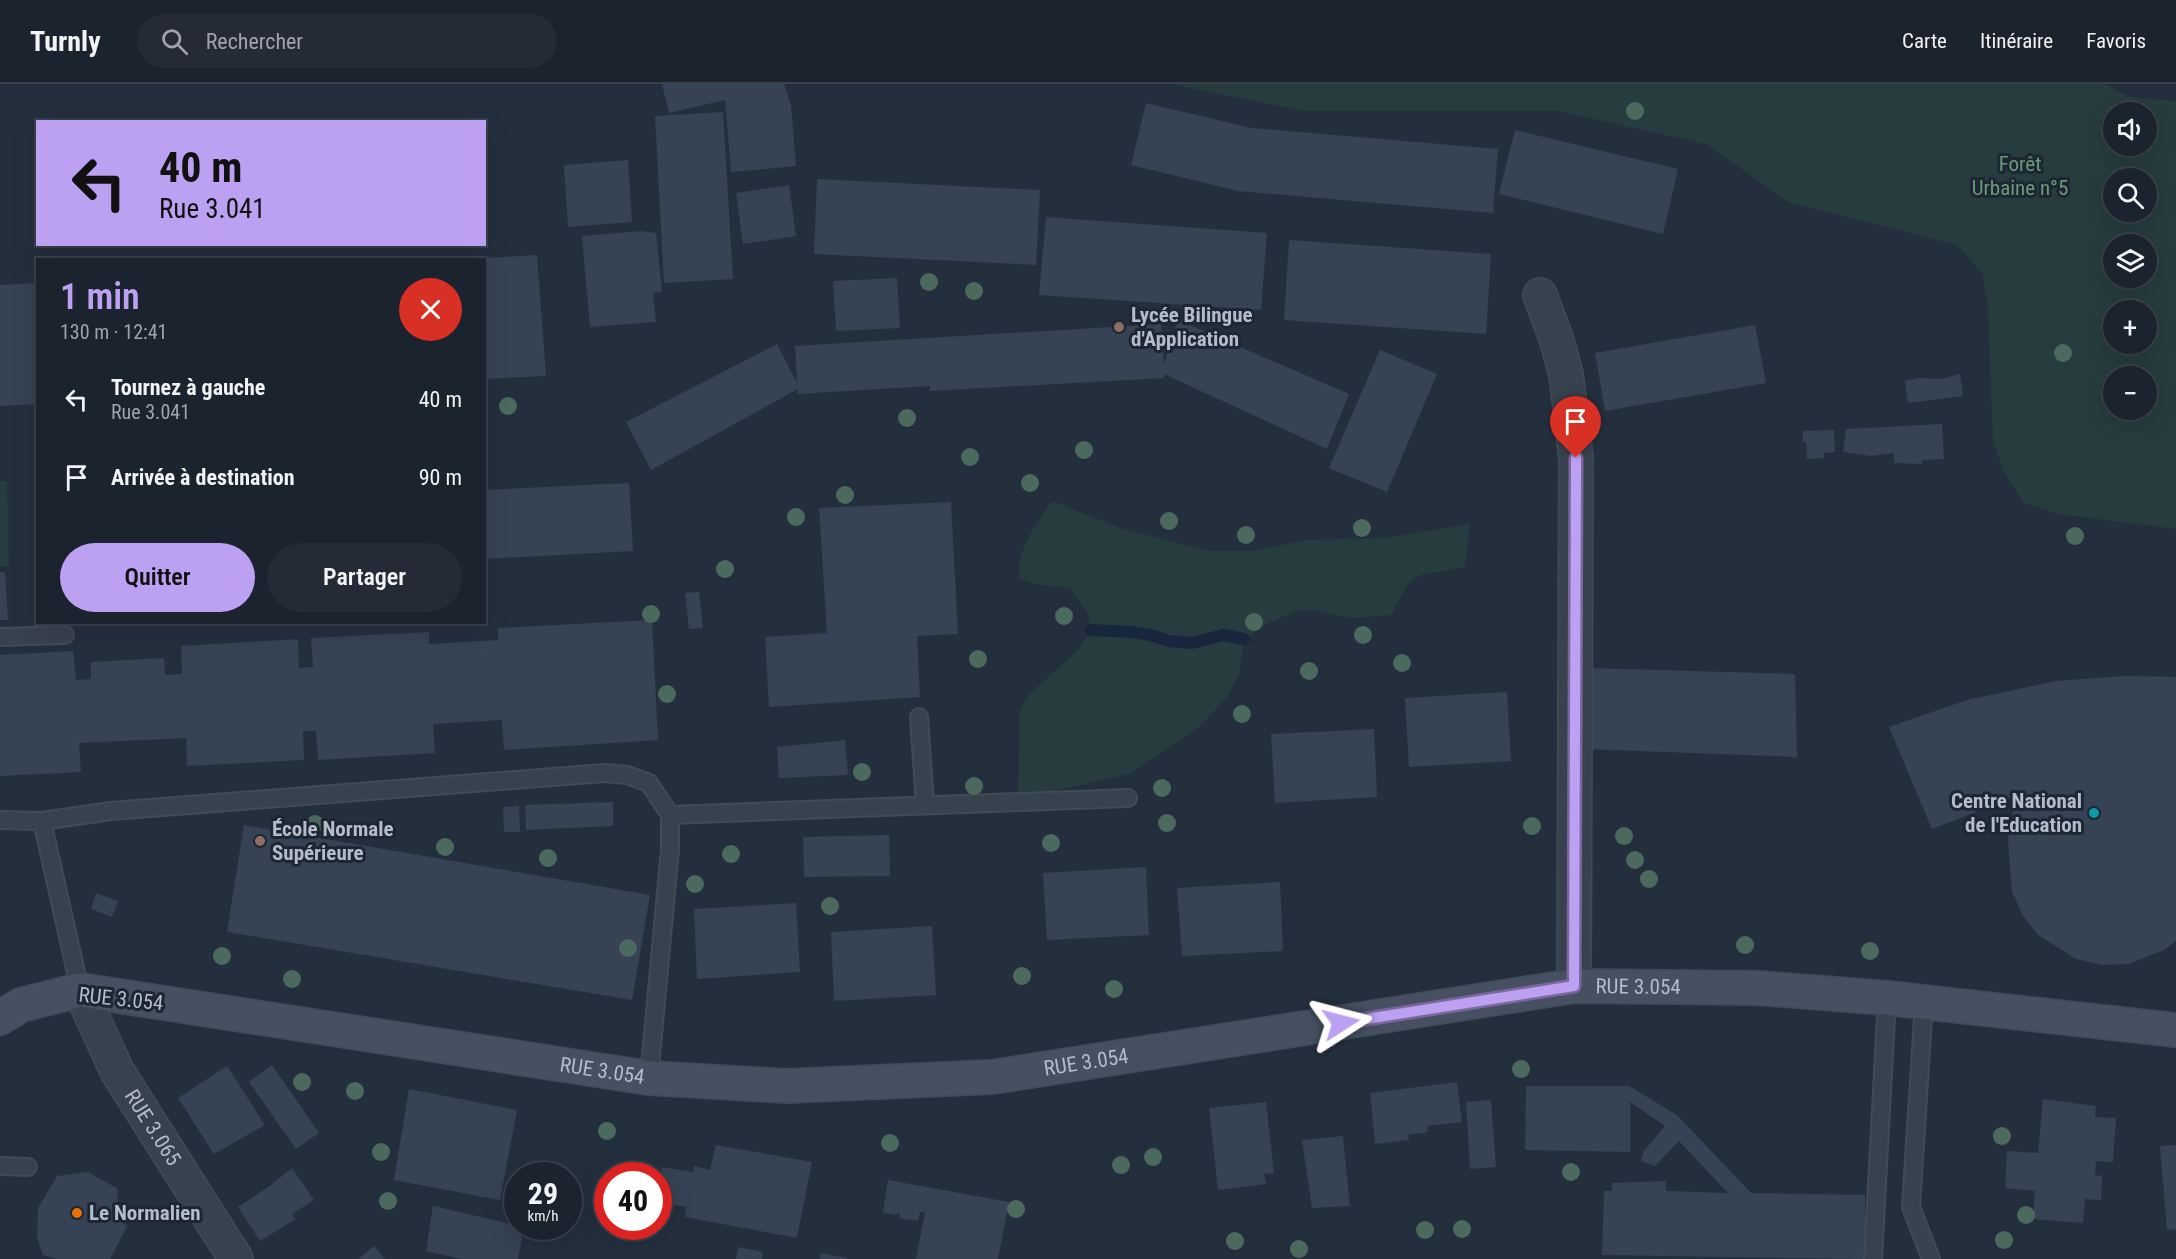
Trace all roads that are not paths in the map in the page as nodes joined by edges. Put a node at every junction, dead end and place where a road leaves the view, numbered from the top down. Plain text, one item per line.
1 (1540, 295) dead end
2 (65, 635) dead end
3 (0, 638) edge
4 (919, 717) dead end
5 (1128, 798) dead end
6 (926, 804) junction
7 (670, 815) junction
8 (0, 820) edge
9 (42, 821) junction
10 (1574, 986) junction
11 (80, 990) junction
12 (1887, 998) junction
13 (1924, 1002) junction
14 (0, 1018) edge
15 (2176, 1030) edge
16 (649, 1078) junction
17 (0, 1166) edge
18 (27, 1167) dead end
19 (236, 1259) edge
20 (1873, 1259) edge
21 (1931, 1259) edge

1 - 10 street
2 - 3 lane
4 - 6 lane
5 - 6 lane
6 - 7 lane
7 - 9 lane
7 - 16 lane
8 - 9 lane
9 - 11 lane
10 - 12 street, RUE 3.054
10 - 16 street, RUE 3.054
11 - 14 street, RUE 3.054
11 - 16 street, RUE 3.054
11 - 19 street, RUE 3.065
12 - 13 street, RUE 3.054
12 - 20 lane
13 - 15 street, RUE 3.054
13 - 21 lane
17 - 18 lane

